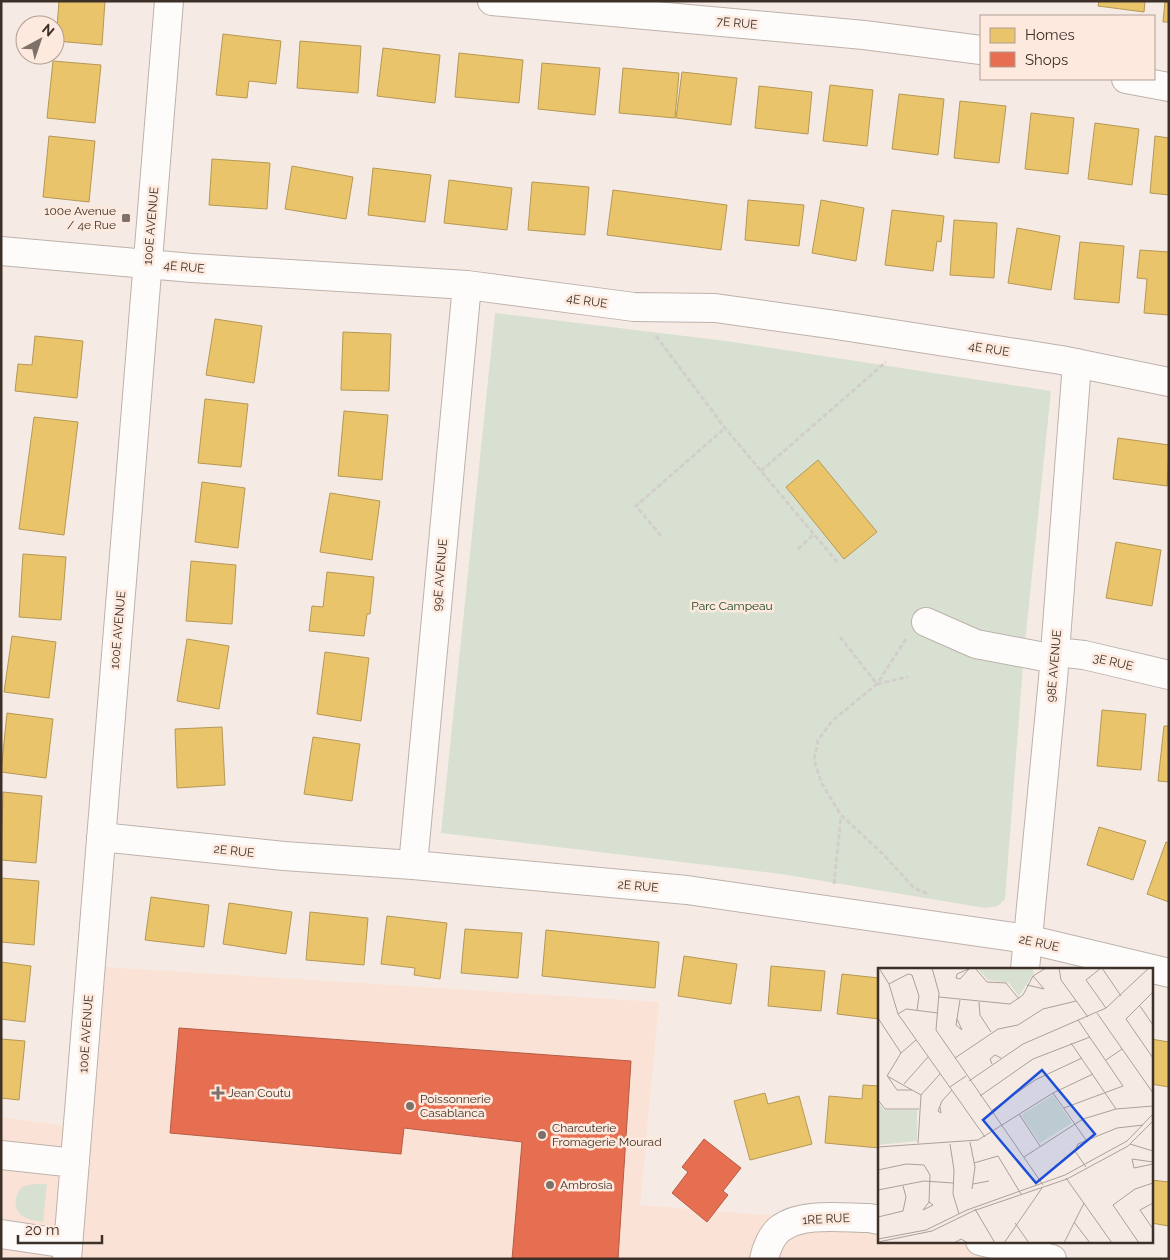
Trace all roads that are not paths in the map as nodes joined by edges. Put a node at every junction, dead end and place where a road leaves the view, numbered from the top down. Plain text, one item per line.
1 (169, 1) edge
2 (492, 1) edge
3 (980, 50) edge
4 (1131, 80) edge
5 (1169, 88) edge
6 (1, 250) edge
7 (148, 264) junction
8 (467, 285) junction
9 (1077, 363) junction
10 (1169, 382) edge
11 (916, 630) road end
12 (1056, 656) junction
13 (1169, 675) edge
14 (101, 837) junction
15 (413, 865) junction
16 (1027, 940) junction
17 (1025, 968) edge
18 (1147, 968) edge
19 (1152, 969) edge
20 (1169, 973) edge
21 (1, 1154) edge
22 (75, 1163) junction
23 (878, 1220) edge
24 (1, 1234) edge
25 (996, 1243) edge
26 (68, 1252) edge
27 (764, 1259) edge
28 (1052, 1259) edge

1 - 7 street, 100E AVENUE
2 - 3 street, 7E RUE
4 - 5 street
6 - 7 street, 4E RUE
7 - 8 street, 4E RUE
7 - 14 street, 100E AVENUE
8 - 9 street, 4E RUE
8 - 15 street, 99E AVENUE
9 - 10 street, 4E RUE
9 - 12 street, 98E AVENUE
11 - 12 street, 3E RUE
12 - 13 street, 3E RUE
12 - 16 street, 98E AVENUE
14 - 15 street, 2E RUE
14 - 22 street, 100E AVENUE
15 - 16 street, 2E RUE
16 - 17 street, 98E AVENUE
16 - 18 street, 2E RUE
19 - 20 street, 2E RUE
21 - 22 street
22 - 26 street, 100E AVENUE
23 - 27 street, 1RE RUE
24 - 26 street
25 - 28 street

